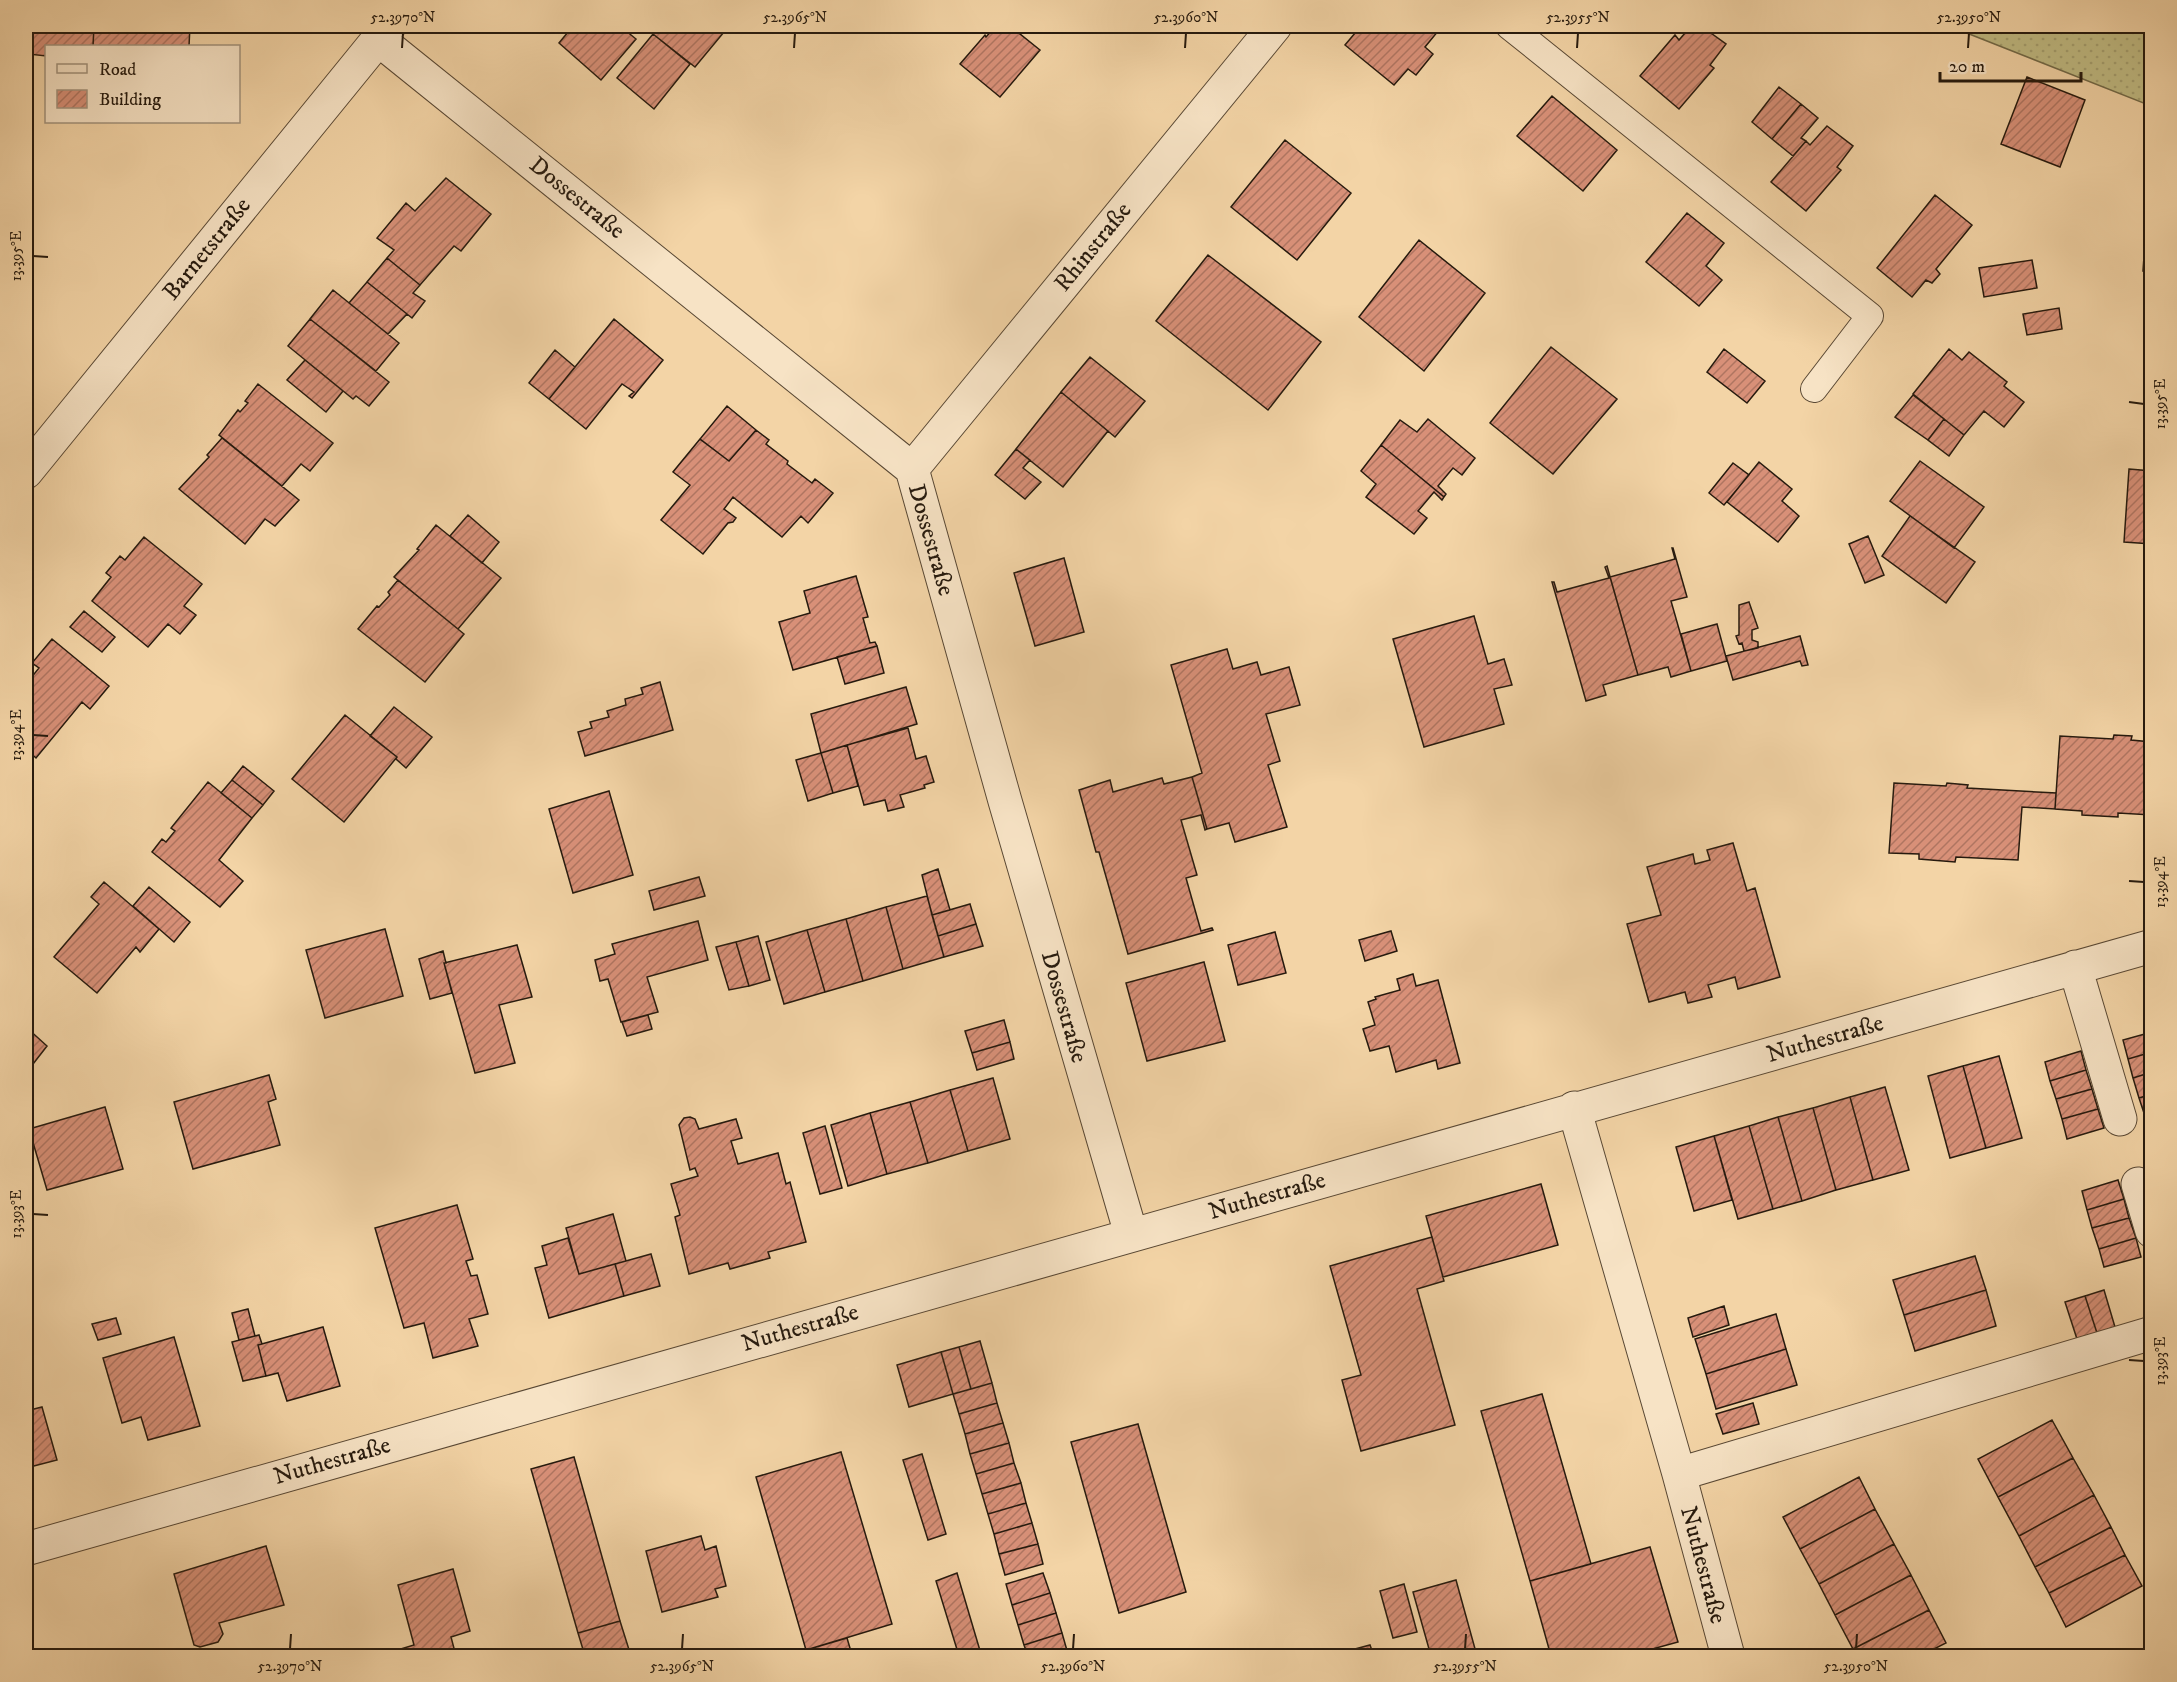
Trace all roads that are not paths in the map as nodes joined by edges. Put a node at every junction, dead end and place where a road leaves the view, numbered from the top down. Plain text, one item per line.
1 (1275, 26) edge
2 (1509, 26) edge
3 (383, 32) edge
4 (1814, 389) dead end
5 (912, 469) junction
6 (26, 472) edge
7 (2151, 946) edge
8 (2075, 967) junction
9 (1574, 1108) junction
10 (2120, 1119) dead end
11 (2138, 1184) dead end
12 (2151, 1231) edge
13 (1131, 1234) junction
14 (2151, 1333) edge
15 (1679, 1474) junction
16 (26, 1549) edge
17 (1728, 1656) edge

1 - 5 street, Rhinstraße
2 - 4 lane
3 - 5 street, Dossestraße
3 - 6 street, Barnetstraße
5 - 13 street, Dossestraße
7 - 8 street, Nuthestraße
8 - 9 street, Nuthestraße
8 - 10 street
9 - 13 street, Nuthestraße
9 - 15 street, Nuthestraße
11 - 12 street
13 - 16 street, Nuthestraße
14 - 15 street, Nuthestraße
15 - 17 street, Nuthestraße

